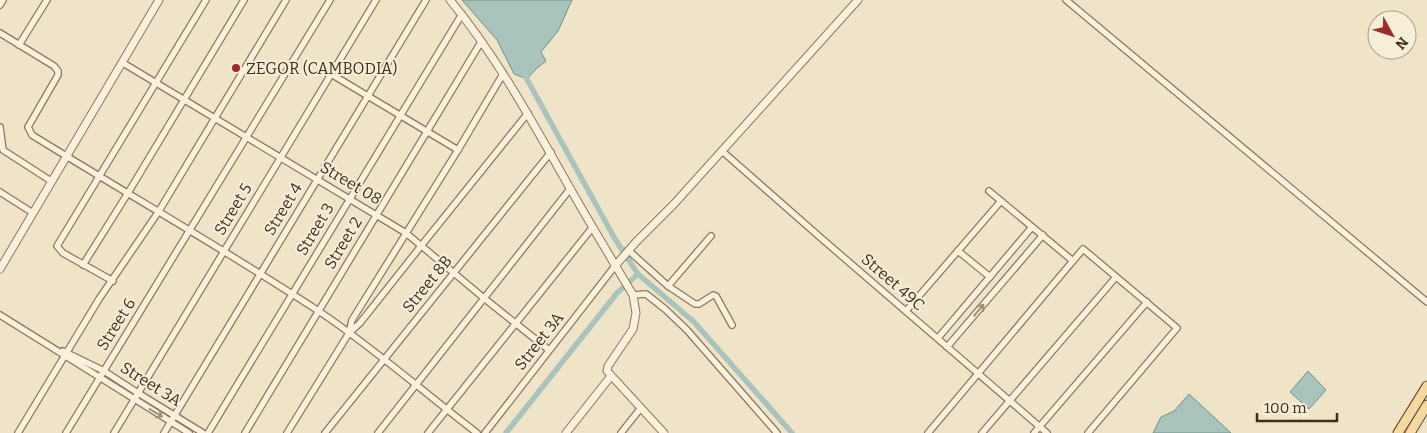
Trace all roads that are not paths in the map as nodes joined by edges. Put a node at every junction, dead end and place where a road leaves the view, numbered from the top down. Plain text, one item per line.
1 (3, 0) edge
2 (47, 0) edge
3 (159, 0) edge
4 (206, 0) edge
5 (244, 0) edge
6 (286, 0) edge
7 (330, 0) edge
8 (376, 0) edge
9 (426, 0) edge
10 (450, 0) edge
11 (858, 0) edge
12 (1066, 0) edge
13 (0, 5) edge
14 (462, 14) junction
15 (0, 33) edge
16 (481, 42) junction
17 (19, 45) junction
18 (123, 63) junction
19 (331, 74) junction
20 (503, 74) junction
21 (156, 83) junction
22 (368, 96) junction
23 (184, 100) junction
24 (528, 113) junction
25 (400, 116) junction
26 (215, 118) junction
27 (0, 127) edge
28 (427, 132) junction
29 (246, 136) junction
30 (458, 150) junction
31 (722, 151) junction
32 (551, 152) junction
33 (66, 156) junction
34 (281, 157) junction
35 (100, 177) junction
36 (317, 179) junction
37 (51, 181) junction
38 (570, 189) junction
39 (990, 191) dead end
40 (0, 192) edge
41 (128, 193) junction
42 (350, 199) junction
43 (1001, 201) junction
44 (158, 212) junction
45 (33, 213) junction
46 (377, 215) junction
47 (1032, 227) junction
48 (592, 228) junction
49 (190, 230) junction
50 (406, 233) junction
51 (1043, 235) junction
52 (711, 236) dead end
53 (421, 246) junction
54 (224, 251) junction
55 (958, 251) junction
56 (626, 252) junction
57 (1073, 261) junction
58 (83, 265) junction
59 (615, 266) junction
60 (0, 269) edge
61 (453, 273) junction
62 (260, 274) junction
63 (989, 277) junction
64 (1116, 277) junction
65 (113, 281) junction
66 (1003, 282) junction
67 (668, 286) junction
68 (996, 290) junction
69 (292, 294) junction
70 (632, 295) junction
71 (485, 299) junction
72 (1146, 302) junction
73 (1427, 302) edge
74 (318, 311) junction
75 (906, 311) junction
76 (0, 315) edge
77 (516, 324) junction
78 (732, 324) dead end
79 (349, 333) junction
80 (938, 338) junction
81 (947, 347) junction
82 (549, 350) junction
83 (65, 353) junction
84 (383, 359) junction
85 (104, 370) junction
86 (978, 373) junction
87 (611, 376) junction
88 (99, 378) junction
89 (415, 385) junction
90 (1427, 386) edge
91 (138, 393) junction
92 (134, 400) junction
93 (1010, 401) junction
94 (1427, 405) edge
95 (640, 409) junction
96 (447, 410) junction
97 (174, 416) junction
98 (171, 422) junction
99 (1040, 426) junction
100 (18, 433) edge
101 (66, 433) edge
102 (114, 433) edge
103 (164, 433) edge
104 (190, 433) edge
105 (203, 433) edge
106 (208, 433) edge
107 (245, 433) edge
108 (287, 433) edge
109 (325, 433) edge
110 (378, 433) edge
111 (428, 433) edge
112 (477, 433) edge
113 (485, 433) edge
114 (566, 433) edge
115 (621, 433) edge
116 (664, 433) edge
117 (777, 433) edge
118 (928, 433) edge
119 (982, 433) edge
120 (1034, 433) edge
121 (1047, 433) edge
122 (1088, 433) edge
123 (1398, 433) edge
124 (1410, 433) edge

1 - 13 street
2 - 17 street
3 - 18 street
4 - 21 street
5 - 23 street
6 - 26 street
7 - 29 street, Street 6
8 - 19 street, Street 5
9 - 22 street, Street 4
10 - 14 street
11 - 31 street
12 - 73 street
14 - 16 street
14 - 25 street, Street 3
15 - 17 street
16 - 20 street
16 - 28 street, Street 2
17 - 33 street
18 - 21 street, Street 08
18 - 33 street
19 - 22 street
19 - 34 street, Street 5
20 - 24 street
20 - 30 street
21 - 23 street, Street 08
21 - 35 street
22 - 25 street
22 - 36 street, Street 4
23 - 26 street, Street 08
23 - 41 street
24 - 32 street
24 - 53 street
25 - 28 street
25 - 42 street, Street 3
26 - 29 street, Street 08
26 - 44 street
27 - 37 street
28 - 30 street
28 - 46 street, Street 2
29 - 34 street, Street 08
29 - 49 street, Street 6
30 - 50 street
31 - 56 street
31 - 75 street, Street 49C
32 - 38 street
32 - 61 street, Street 8B
33 - 35 street
33 - 37 street
34 - 36 street, Street 08
34 - 54 street, Street 5
35 - 41 street
35 - 58 street
36 - 42 street, Street 08
36 - 62 street, Street 4
37 - 45 street
38 - 48 street
38 - 71 street
39 - 43 street
40 - 45 street
41 - 44 street
41 - 58 street
42 - 46 street, Street 08
42 - 69 street, Street 3
43 - 47 street
43 - 55 street
44 - 49 street
44 - 65 street
45 - 60 street
46 - 50 street, Street 08
46 - 74 street, Street 2
47 - 51 street
47 - 63 street
48 - 59 street
48 - 77 street
49 - 54 street
49 - 85 street, Street 6
50 - 53 street, Street 08
50 - 79 street
51 - 57 street
51 - 66 street
52 - 67 street
53 - 61 street, Street 08
53 - 79 street
54 - 62 street
54 - 91 street, Street 5
55 - 63 street
55 - 75 street
56 - 59 street
56 - 67 street
57 - 64 street
57 - 86 street
58 - 65 street
59 - 70 street
59 - 82 street, Street 3A
61 - 71 street, Street 08
61 - 84 street, Street 8B
62 - 69 street
62 - 97 street, Street 4
63 - 66 street
63 - 68 street
63 - 80 street
64 - 72 street
64 - 93 street
65 - 83 street
66 - 68 street
67 - 78 street
81 -> 68 street
69 - 74 street
69 - 106 street, Street 3
70 - 87 street
70 - 117 street
71 - 77 street, Street 08
71 - 89 street
72 - 99 street
72 - 122 street
74 - 79 street
74 - 107 street, Street 2
75 - 80 street, Street 49C
76 - 83 street, Street 3A
77 - 82 street, Street 08
77 - 96 street
79 - 84 street
79 - 108 street
80 - 81 street, Street 49C
81 - 86 street, Street 49C
82 - 113 street, Street 3A
83 - 85 street, Street 3A
83 - 88 street, Street 3A
83 - 100 street
84 - 89 street
84 - 109 street, Street 8B
85 - 88 street, Street 6
85 - 91 street, Street 3A
86 - 93 street, Street 49C
86 - 118 street
87 - 95 street
87 - 114 street
88 - 92 street, Street 3A
88 - 101 street, Street 6
89 - 96 street
89 - 110 street
90 - 123 main road
91 - 92 street, Street 5
91 - 97 street, Street 3A
92 -> 98 street, Street 3A
92 - 102 street, Street 5
93 - 99 street, Street 49C
93 - 119 street
94 - 124 main road
95 - 115 street
95 - 116 street
96 - 111 street
96 - 112 street
97 - 98 street, Street 4
97 - 105 street, Street 3A
98 - 103 street, Street 4
98 - 104 street, Street 3A
99 - 120 street
99 - 121 street, Street 49C

